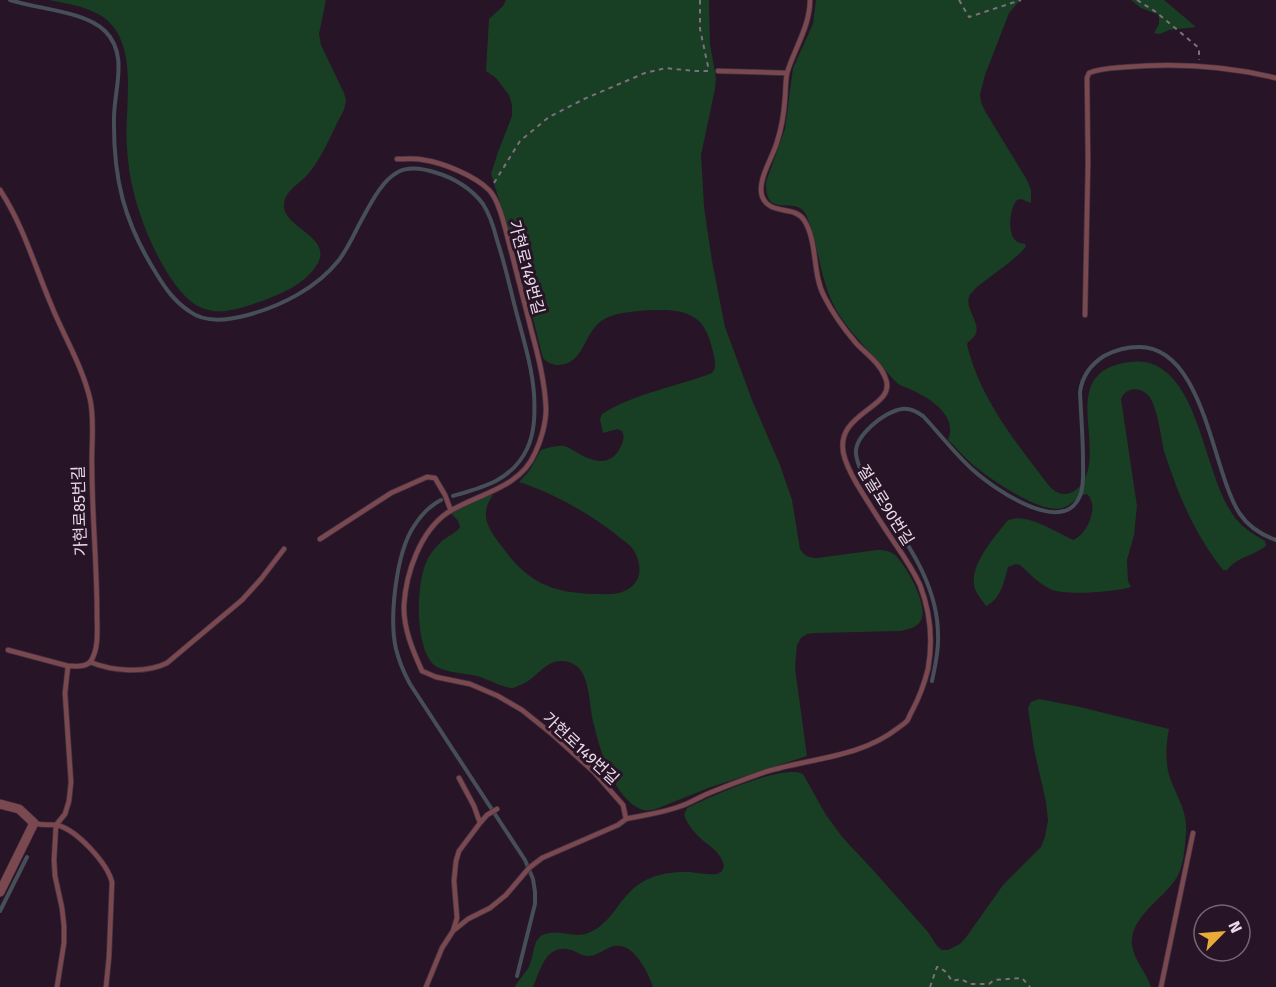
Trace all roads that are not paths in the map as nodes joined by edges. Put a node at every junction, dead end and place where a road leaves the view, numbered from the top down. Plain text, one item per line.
1 (810, 0) edge
2 (718, 71) road end
3 (787, 73) junction
4 (1276, 78) edge
5 (397, 159) dead end
6 (0, 190) edge
7 (1085, 315) dead end
8 (451, 511) junction
9 (320, 539) dead end
10 (284, 549) dead end
11 (8, 650) dead end
12 (90, 663) junction
13 (68, 666) junction
14 (459, 778) dead end
15 (0, 804) edge
16 (498, 809) dead end
17 (626, 819) junction
18 (34, 823) junction
19 (480, 823) junction
20 (56, 825) junction
21 (1193, 833) dead end
22 (0, 892) edge
23 (453, 930) junction
24 (57, 987) edge
25 (106, 987) edge
26 (426, 987) edge
27 (1161, 987) edge

1 - 3 lane, 절골로90번길
2 - 3 lane
3 - 17 lane, 절골로90번길
4 - 7 lane
5 - 8 lane, 가현로149번길
6 - 12 lane, 가현로85번길
8 - 9 lane
8 - 17 lane, 가현로149번길
10 - 12 lane
11 - 13 lane
12 - 13 lane
13 - 20 lane
14 - 19 lane
15 - 18 street
16 - 19 lane
17 - 23 lane
18 - 20 lane
18 - 22 street
19 - 23 lane
20 - 24 lane
20 - 25 lane
21 - 27 lane
23 - 26 lane

